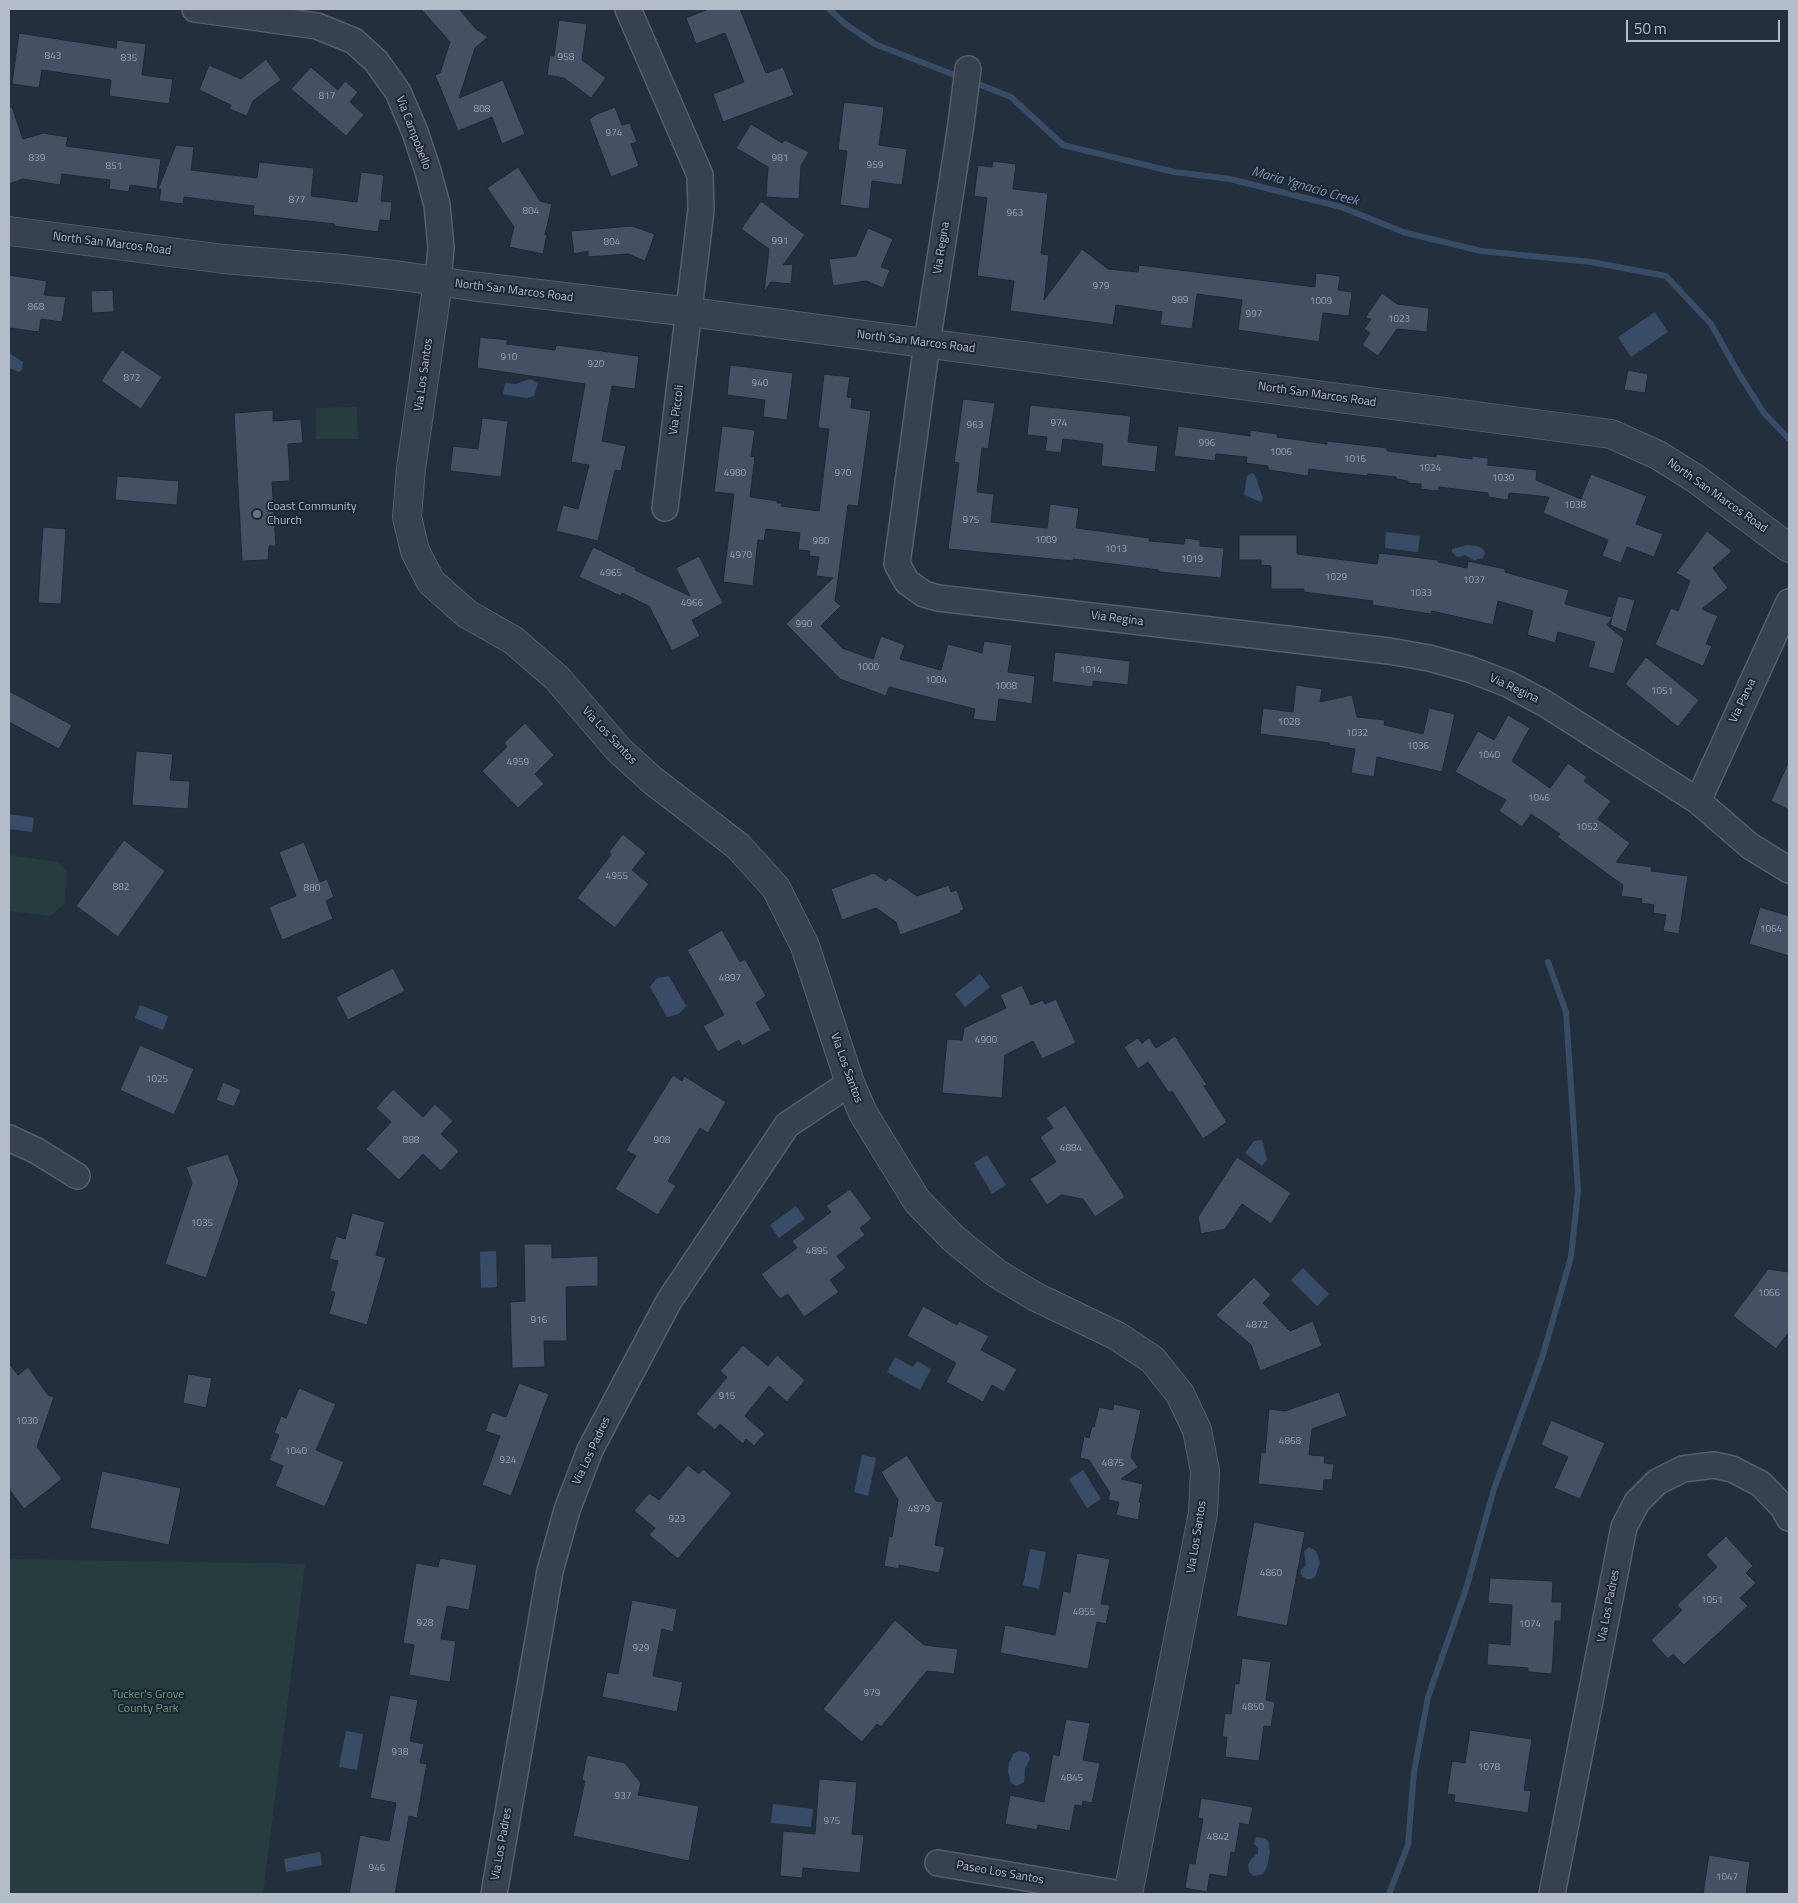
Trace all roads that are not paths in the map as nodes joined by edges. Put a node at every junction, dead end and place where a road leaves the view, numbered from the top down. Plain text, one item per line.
1 (196, 9) edge
2 (628, 9) edge
3 (968, 68) dead end
4 (9, 230) edge
5 (438, 282) junction
6 (690, 312) junction
7 (927, 343) junction
8 (665, 508) dead end
9 (1789, 548) edge
10 (1789, 602) edge
11 (1698, 801) junction
12 (1789, 870) edge
13 (850, 1083) junction
14 (9, 1138) edge
15 (77, 1176) dead end
16 (1789, 1518) edge
17 (938, 1863) dead end
18 (494, 1894) edge
19 (1122, 1894) edge
20 (1128, 1894) edge
21 (1552, 1894) edge

1 - 5 street, Via Campobello
2 - 6 street
3 - 7 street, Via Regina
4 - 5 street, North San Marcos Road
5 - 6 street, North San Marcos Road
5 - 13 street, Via Los Santos
6 - 7 street, North San Marcos Road
6 - 8 street, Via Piccoli
7 - 9 street, North San Marcos Road
7 - 11 street, Via Regina
10 - 11 street, Via Parva
11 - 12 street, Via Regina
13 - 18 street, Via Los Padres
13 - 20 street, Via Los Santos
14 - 15 street
16 - 21 street, Via Los Padres
17 - 19 street, Paseo Los Santos

